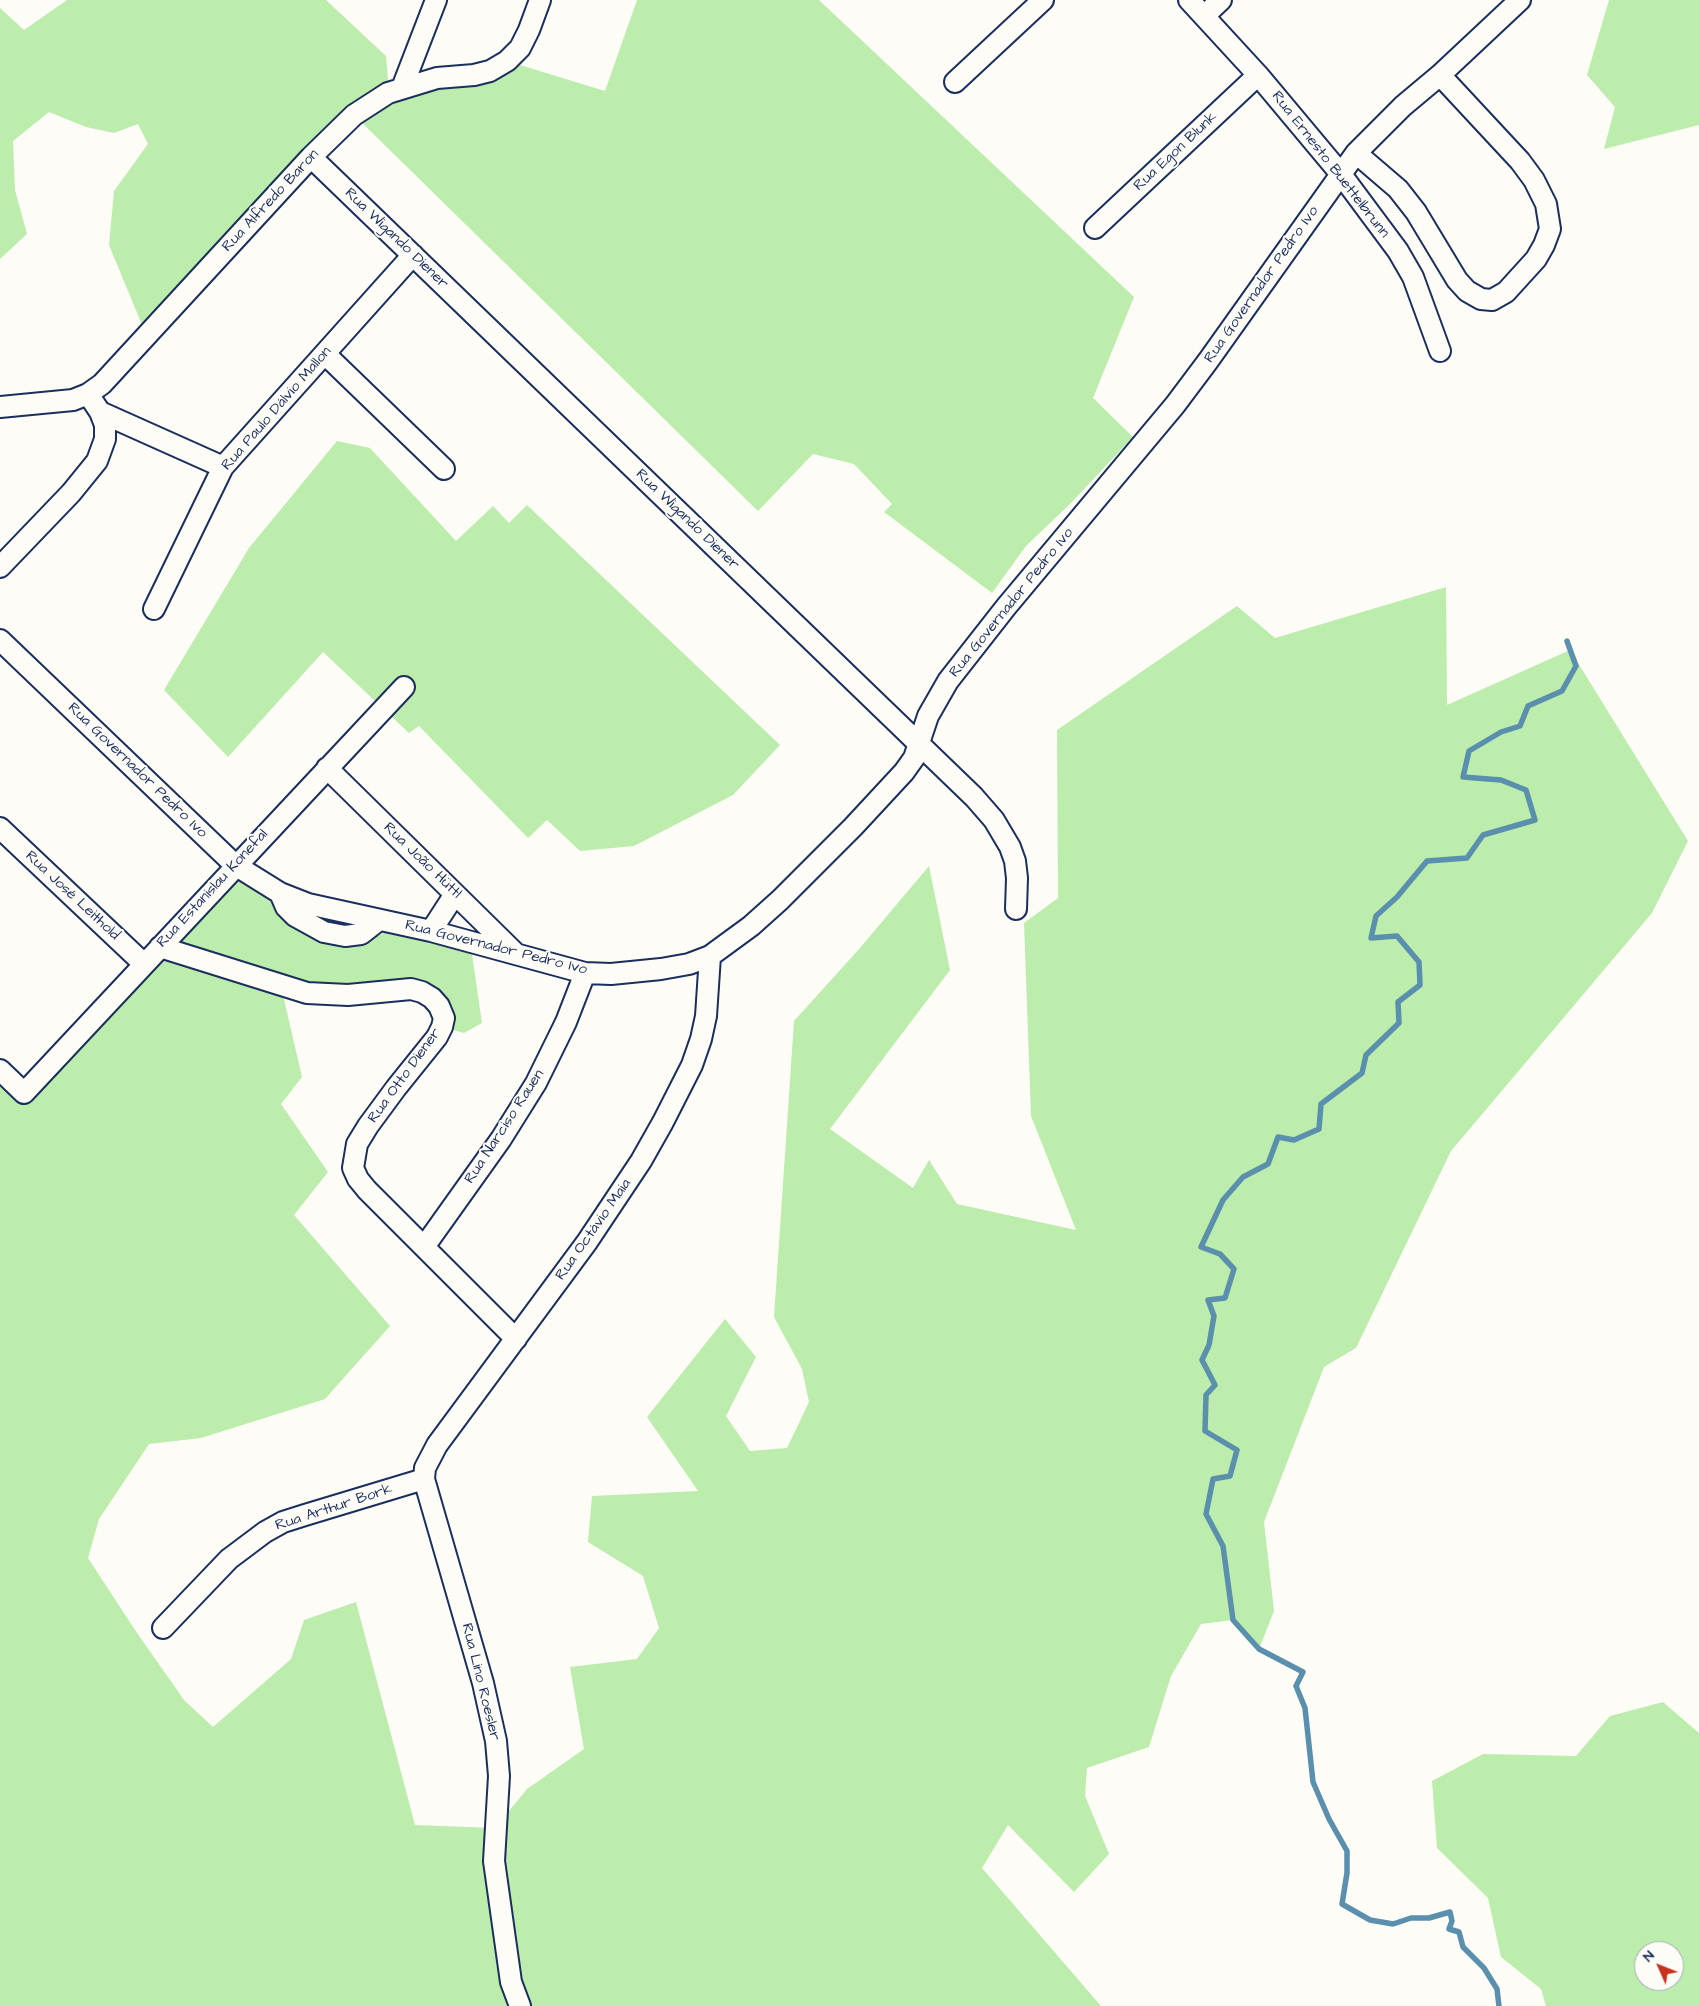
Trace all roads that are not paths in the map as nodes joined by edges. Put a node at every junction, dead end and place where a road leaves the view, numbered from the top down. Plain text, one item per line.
1 (436, 0) edge
2 (540, 0) edge
3 (1043, 0) edge
4 (1189, 0) edge
5 (1221, 0) edge
6 (1520, 0) edge
7 (1204, 16) junction
8 (1258, 75) junction
9 (1440, 75) junction
10 (955, 82) dead end
11 (402, 88) junction
12 (1356, 153) junction
13 (311, 157) junction
14 (1340, 174) junction
15 (1095, 228) dead end
16 (413, 255) junction
17 (1440, 351) dead end
18 (325, 354) junction
19 (88, 394) junction
20 (0, 407) edge
21 (100, 412) junction
22 (223, 467) junction
23 (444, 469) dead end
24 (0, 567) edge
25 (154, 608) dead end
26 (0, 640) edge
27 (404, 687) dead end
28 (918, 744) junction
29 (327, 768) junction
30 (0, 828) edge
31 (235, 865) junction
32 (456, 894) junction
33 (1016, 908) dead end
34 (431, 931) junction
35 (160, 947) junction
36 (516, 954) junction
37 (710, 956) junction
38 (144, 964) junction
39 (585, 973) junction
40 (0, 1070) edge
41 (424, 1247) junction
42 (516, 1339) junction
43 (424, 1479) junction
44 (163, 1628) dead end
45 (520, 2006) edge

1 - 11 street
2 - 11 street, Rua Alfredo Baron
3 - 10 street
4 - 7 street, Rua Ernesto Buettelbrunn
5 - 7 street
6 - 9 street, Rua Governador Pedro Ivo
7 - 8 street, Rua Ernesto Buettelbrunn
8 - 14 street, Rua Ernesto Buettelbrunn
8 - 15 street, Rua Egon Blunk
9 - 12 street, Rua Governador Pedro Ivo
9 - 12 street
11 - 13 street, Rua Alfredo Baron
12 - 14 street, Rua Governador Pedro Ivo
13 - 16 street, Rua Wigando Diener
13 - 19 street, Rua Alfredo Baron
14 - 17 street, Rua Ernesto Buettelbrunn
14 - 28 street, Rua Governador Pedro Ivo
16 - 18 street, Rua Paulo Dálvio Mallon
16 - 28 street, Rua Wigando Diener
18 - 22 street, Rua Paulo Dálvio Mallon
18 - 23 street
19 - 20 street, Rua Alfredo Baron
19 - 21 street
21 - 22 street
21 - 24 street
22 - 25 street, Rua Paulo Dálvio Mallon
26 - 31 street, Rua Governador Pedro Ivo
27 - 29 street, Rua Estanislau Konefal
28 - 33 street, Rua Wigando Diener
28 - 37 street, Rua Governador Pedro Ivo
29 - 31 street, Rua Estanislau Konefal
29 - 32 street, Rua João Hüttl
30 - 38 street, Rua José Leithold
31 - 34 street, Rua Governador Pedro Ivo
31 - 35 street, Rua Estanislau Konefal
32 - 34 street
32 - 36 street, Rua João Hüttl
34 - 36 street, Rua Governador Pedro Ivo
35 - 38 street, Rua Estanislau Konefal
35 - 41 street, Rua Otto Diener
36 - 39 street, Rua Governador Pedro Ivo
37 - 39 street, Rua Governador Pedro Ivo
37 - 42 street, Rua Octávio Maia
38 - 40 street, Rua Estanislau Konefal
39 - 41 street, Rua Narciso Rauen
41 - 42 street, Rua Otto Diener
42 - 43 street, Rua Octávio Maia
43 - 44 street, Rua Arthur Bork
43 - 45 street, Rua Lino Roesler

